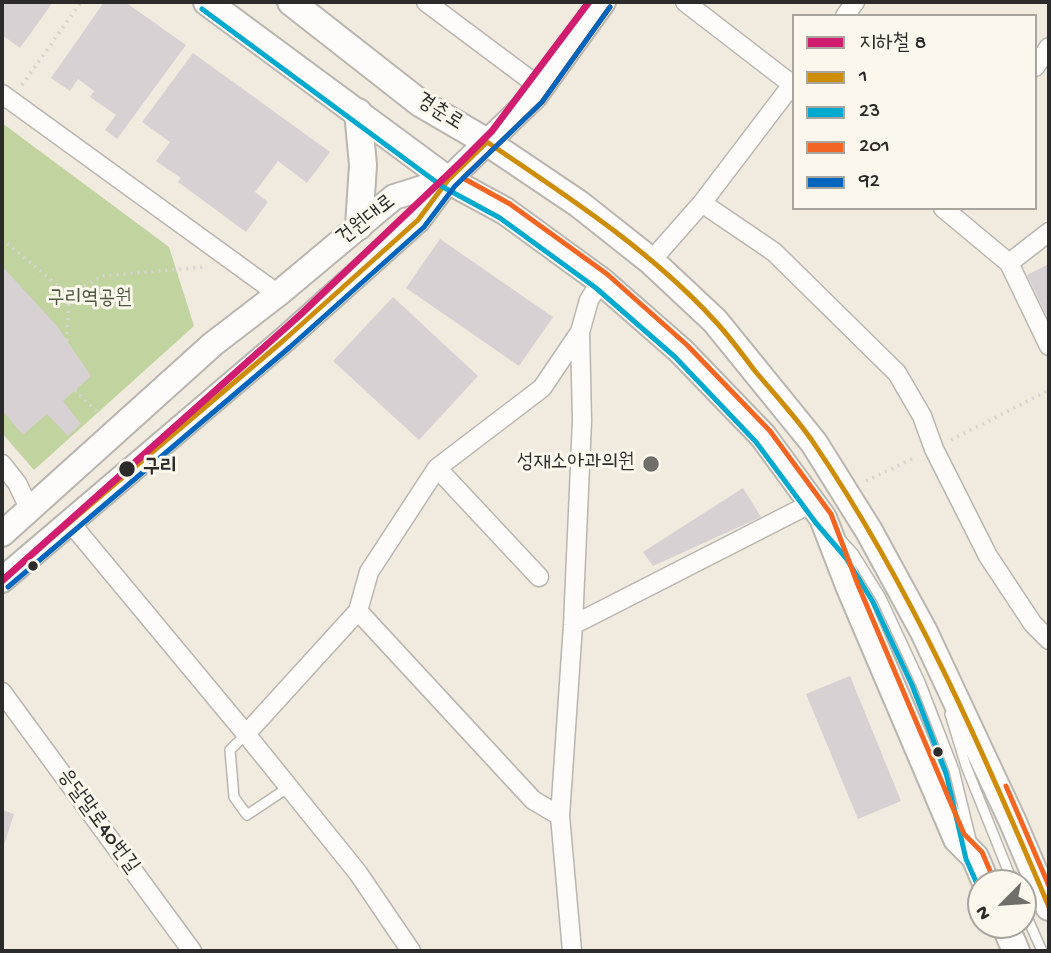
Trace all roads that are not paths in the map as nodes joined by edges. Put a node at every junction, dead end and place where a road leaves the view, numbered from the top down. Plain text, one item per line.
1 (207, 2) edge
2 (291, 2) edge
3 (426, 2) edge
4 (603, 2) edge
5 (685, 2) edge
6 (792, 83) edge
7 (792, 85) edge
8 (541, 88) junction
9 (2, 94) edge
10 (358, 112) junction
11 (486, 142) junction
12 (448, 180) junction
13 (702, 202) junction
14 (945, 210) edge
15 (359, 226) junction
16 (1049, 232) edge
17 (651, 261) junction
18 (1009, 263) junction
19 (600, 281) junction
20 (278, 294) junction
21 (580, 332) junction
22 (1049, 346) edge
23 (2, 464) edge
24 (437, 468) junction
25 (30, 510) junction
26 (817, 511) junction
27 (69, 522) junction
28 (2, 534) edge
29 (539, 576) dead end
30 (2, 580) edge
31 (358, 611) junction
32 (573, 625) junction
33 (924, 632) junction
34 (1049, 640) edge
35 (2, 692) edge
36 (246, 734) junction
37 (289, 787) junction
38 (560, 816) junction
39 (980, 869) edge
40 (1007, 869) edge
41 (1049, 907) edge
42 (192, 951) edge
43 (411, 951) edge
44 (572, 951) edge

1 - 10 main road
2 - 11 main road, 경춘로
3 - 8 street
4 - 8 street
5 - 6 street
7 - 13 street
8 - 11 street
9 - 20 street
10 - 12 main road
10 - 15 main road
11 - 12 street
11 - 17 main road, 경춘로
12 - 15 street, 건원대로
12 - 19 main road
12 - 27 street, 건원대로
13 - 17 street
13 - 34 street
14 - 18 street
15 - 20 street, 건원대로
16 - 18 street
17 - 33 main road, 경춘로
18 - 22 street
19 - 21 street
19 - 26 main road
20 - 25 street, 건원대로
21 - 24 street
21 - 32 street
23 - 25 street
24 - 29 street
24 - 31 street
25 - 28 street, 건원대로
26 - 32 street
26 - 39 main road
27 - 30 street, 건원대로
27 - 36 street
31 - 36 street
31 - 38 street
32 - 38 street
33 - 40 lane
33 - 41 main road, 경춘로
35 - 42 street, 응달말로40번길
36 - 37 street
36 - 37 lane
37 - 43 street
38 - 44 street

